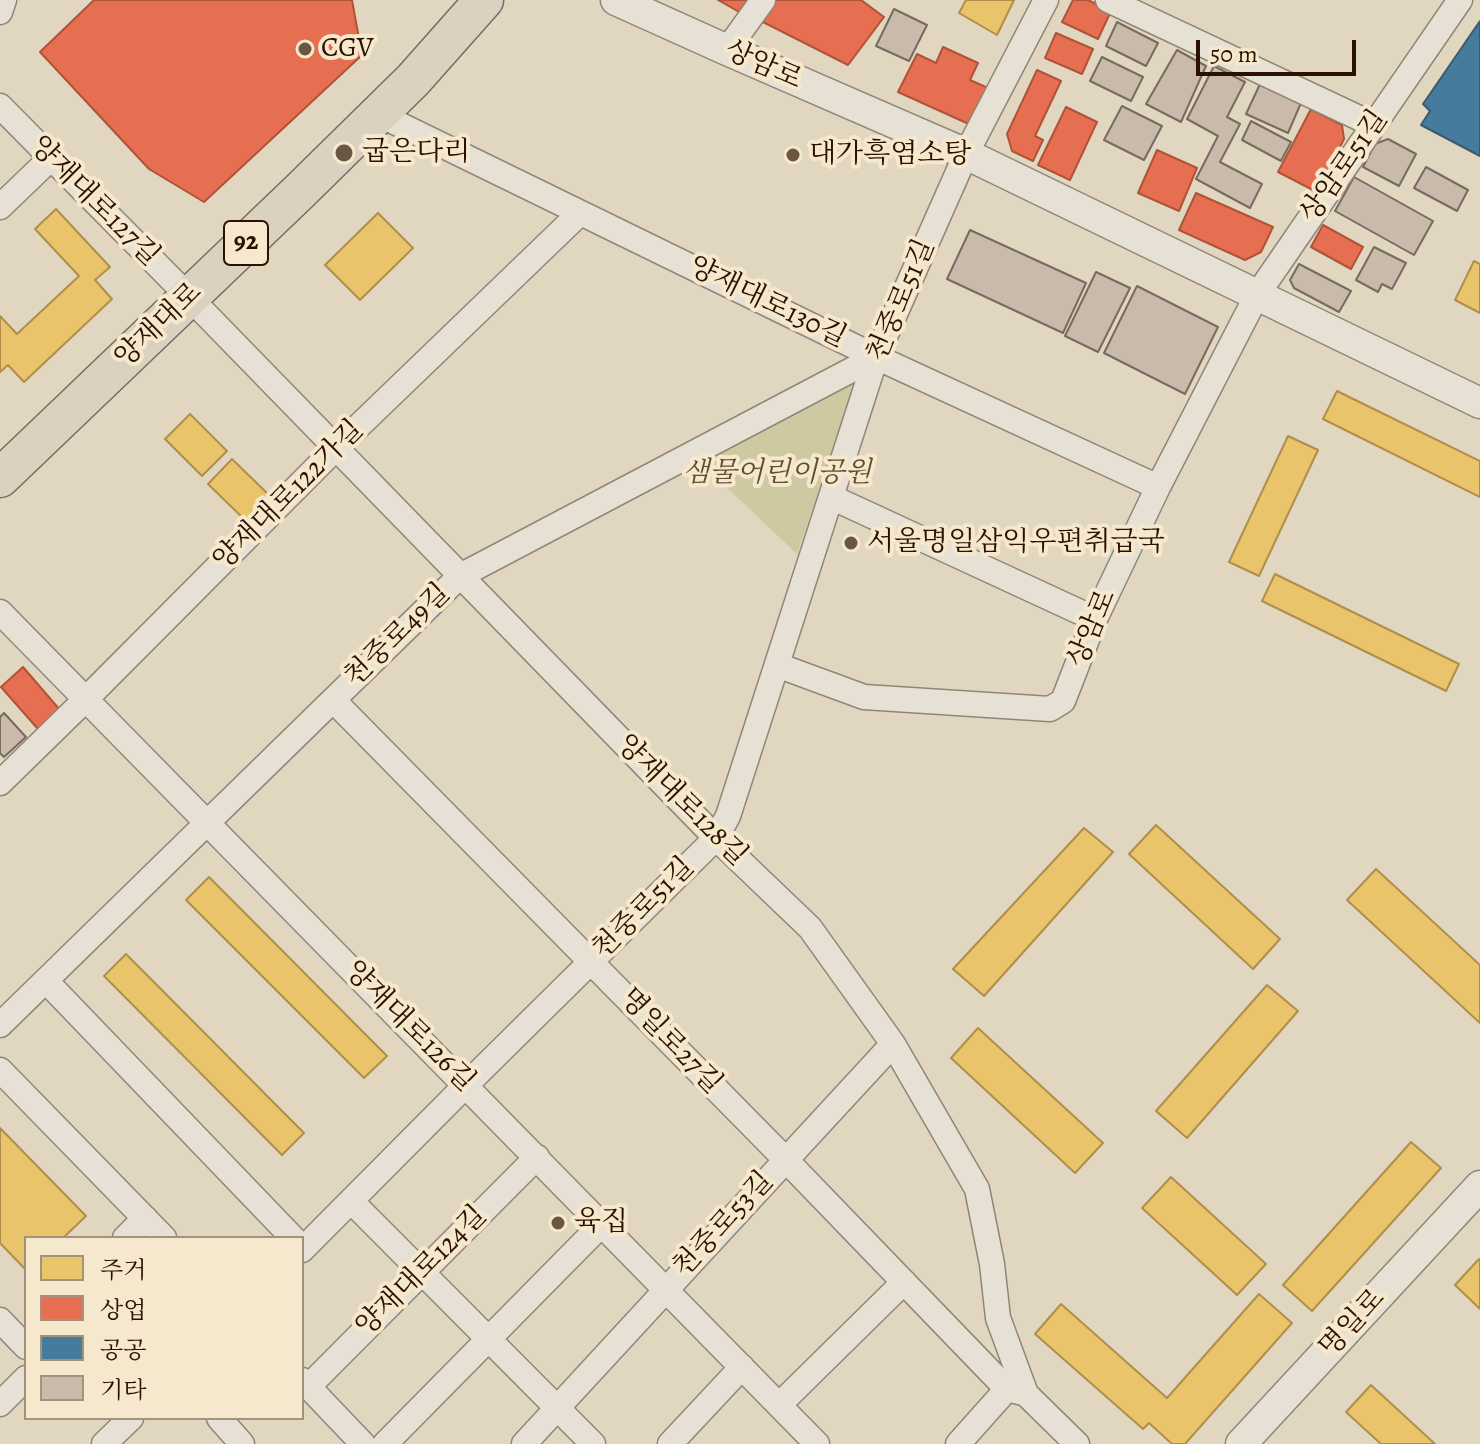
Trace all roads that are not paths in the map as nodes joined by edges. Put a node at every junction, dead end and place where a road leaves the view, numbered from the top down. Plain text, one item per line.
1 (4, 0) edge
2 (484, 0) edge
3 (616, 0) edge
4 (763, 0) edge
5 (1046, 0) edge
6 (1108, 0) edge
7 (1460, 0) edge
8 (0, 12) edge
9 (727, 50) junction
10 (0, 106) edge
11 (378, 114) junction
12 (1374, 125) junction
13 (966, 154) junction
14 (51, 158) junction
15 (0, 207) edge
16 (580, 213) junction
17 (1257, 295) junction
18 (189, 297) junction
19 (876, 357) junction
20 (1480, 403) edge
21 (336, 448) junction
22 (0, 478) edge
23 (1158, 487) junction
24 (831, 497) junction
25 (460, 576) junction
26 (0, 612) edge
27 (1095, 619) junction
28 (777, 665) junction
29 (86, 699) junction
30 (333, 700) junction
31 (0, 783) edge
32 (208, 822) junction
33 (716, 838) junction
34 (591, 961) junction
35 (46, 981) junction
36 (0, 1025) edge
37 (893, 1044) junction
38 (0, 1070) edge
39 (466, 1085) junction
40 (537, 1157) junction
41 (785, 1159) junction
42 (351, 1201) junction
43 (1475, 1203) edge
44 (145, 1218) junction
45 (602, 1224) junction
46 (127, 1236) edge
47 (162, 1236) edge
48 (291, 1236) edge
49 (304, 1247) edge
50 (422, 1272) junction
51 (904, 1282) junction
52 (666, 1288) junction
53 (0, 1320) edge
54 (489, 1339) junction
55 (24, 1340) edge
56 (742, 1367) junction
57 (24, 1380) edge
58 (305, 1384) edge
59 (1016, 1392) junction
60 (0, 1404) edge
61 (779, 1405) junction
62 (557, 1408) junction
63 (128, 1420) edge
64 (221, 1420) edge
65 (108, 1435) edge
66 (242, 1444) edge
67 (363, 1444) edge
68 (385, 1444) edge
69 (524, 1444) edge
70 (593, 1444) edge
71 (670, 1444) edge
72 (817, 1444) edge
73 (958, 1444) edge
74 (1077, 1444) edge
75 (1241, 1444) edge

1 - 8 street
2 - 11 main road, 양재대로 / 92
3 - 9 street, 상암로
4 - 9 street
5 - 13 street, 천중로51길
6 - 12 street
7 - 12 street, 상암로51길
9 - 13 street, 상암로
10 - 14 street, 양재대로127길
11 - 16 street, 양재대로130길
11 - 18 main road, 양재대로 / 92
12 - 17 street, 상암로51길
13 - 17 street, 상암로
13 - 19 street, 천중로51길
14 - 15 street
14 - 18 street, 양재대로127길
16 - 19 street, 양재대로130길
16 - 21 street, 양재대로122가길
17 - 20 street, 상암로
17 - 23 street, 상암로
18 - 21 street, 양재대로128길
18 - 22 main road, 양재대로 / 92
19 - 23 street, 양재대로130길
19 - 24 street, 천중로51길
19 - 25 street, 천중로49길
21 - 25 street, 양재대로128길
21 - 29 street, 양재대로122가길
23 - 27 street, 상암로
24 - 27 street
24 - 28 street, 천중로51길
25 - 30 street, 천중로49길
25 - 33 street, 양재대로128길
26 - 29 street, 양재대로126길
27 - 28 street, 상암로
28 - 33 street, 천중로51길
29 - 31 street, 양재대로122가길
29 - 32 street, 양재대로126길
30 - 32 street, 천중로49길
30 - 34 street, 명일로27길
32 - 35 street, 천중로49길
32 - 39 street, 양재대로126길
33 - 34 street, 천중로51길
33 - 37 street, 양재대로128길
34 - 39 street, 천중로51길
34 - 41 street, 명일로27길
35 - 36 street, 천중로49길
35 - 48 street
37 - 41 street, 천중로53길
37 - 59 street, 양재대로128길
38 - 44 street
39 - 40 street, 양재대로126길
39 - 42 street, 천중로51길
40 - 45 street, 양재대로126길
40 - 50 street, 양재대로124길
41 - 51 street, 명일로27길
41 - 52 street, 천중로53길
42 - 49 street, 천중로51길
42 - 50 street
43 - 75 street, 명일로
44 - 46 street
44 - 47 street
45 - 52 street, 양재대로126길
45 - 54 street
50 - 54 street
50 - 58 street, 양재대로124길
51 - 59 street, 명일로27길
51 - 61 street
52 - 56 street, 양재대로126길
52 - 62 street, 천중로53길
53 - 55 street
54 - 62 street
54 - 68 street
56 - 61 street, 양재대로126길
56 - 71 street
57 - 60 street
58 - 67 street, 양재대로124길
59 - 73 street
59 - 74 street, 명일로27길
61 - 72 street, 양재대로126길
62 - 69 street, 천중로53길
62 - 70 street
63 - 65 street
64 - 66 street

